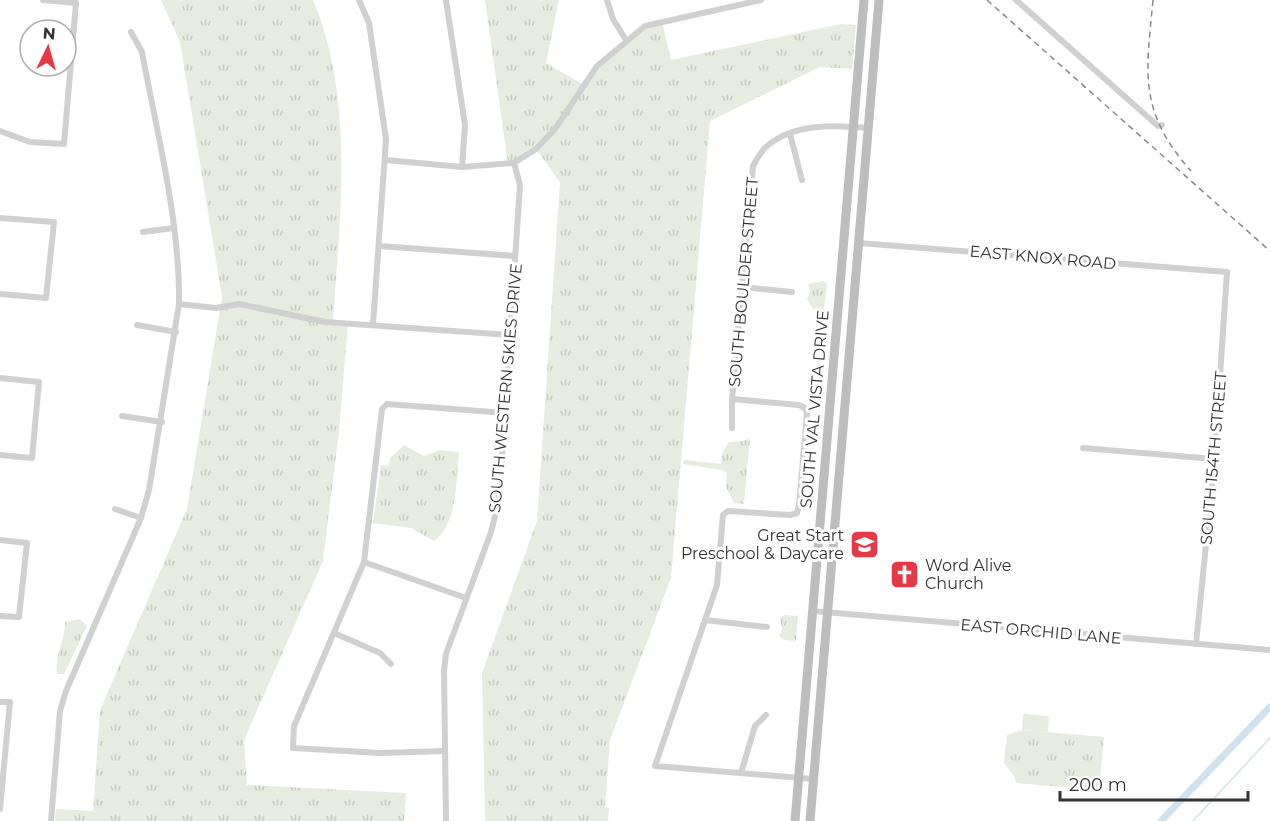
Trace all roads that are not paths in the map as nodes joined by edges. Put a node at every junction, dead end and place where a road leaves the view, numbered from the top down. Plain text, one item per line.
1 (43, 0) edge
2 (359, 0) edge
3 (446, 0) edge
4 (607, 0) edge
5 (761, 0) edge
6 (864, 0) edge
7 (879, 0) edge
8 (1016, 0) edge
9 (131, 33) dead end
10 (626, 40) junction
11 (1162, 125) dead end
12 (854, 127) junction
13 (868, 128) junction
14 (0, 131) edge
15 (790, 134) junction
16 (386, 160) junction
17 (514, 163) junction
18 (462, 167) junction
19 (802, 180) dead end
20 (0, 218) edge
21 (173, 228) junction
22 (144, 232) dead end
23 (859, 243) junction
24 (379, 246) junction
25 (515, 256) junction
26 (1227, 272) joint
27 (742, 287) junction
28 (792, 292) dead end
29 (0, 294) edge
30 (179, 304) junction
31 (137, 325) dead end
32 (373, 325) junction
33 (176, 332) junction
34 (510, 335) junction
35 (0, 378) edge
36 (732, 399) junction
37 (505, 413) junction
38 (122, 416) dead end
39 (162, 422) junction
40 (732, 428) dead end
41 (1083, 448) dead end
42 (0, 455) edge
43 (1214, 459) junction
44 (115, 509) dead end
45 (141, 518) junction
46 (0, 540) edge
47 (364, 562) junction
48 (466, 598) junction
49 (812, 611) junction
50 (827, 613) junction
51 (0, 616) edge
52 (705, 620) junction
53 (767, 627) dead end
54 (334, 633) junction
55 (1196, 644) junction
56 (1270, 650) edge
57 (391, 664) dead end
58 (0, 702) edge
59 (766, 716) dead end
60 (445, 751) junction
61 (741, 773) junction
62 (799, 777) junction
63 (2, 779) edge
64 (814, 779) junction
65 (0, 810) edge
66 (51, 821) edge
67 (446, 821) edge
68 (795, 821) edge
69 (810, 821) edge

1 - 14 street
2 - 16 street
3 - 18 street
4 - 10 street
5 - 10 street
6 - 12 main road, SOUTH VAL VISTA DRIVE
7 - 13 main road, SOUTH VAL VISTA DRIVE
8 - 11 street
9 - 21 street
10 - 17 street
12 - 13 street
12 - 15 street
12 - 49 main road, SOUTH VAL VISTA DRIVE
13 - 23 main road, SOUTH VAL VISTA DRIVE
15 - 19 street
15 - 27 street, SOUTH BOULDER STREET
16 - 18 street
16 - 24 street
17 - 18 street
17 - 25 street, SOUTH WESTERN SKIES DRIVE
20 - 29 street
21 - 22 street
21 - 30 street
23 - 26 street, EAST KNOX ROAD
23 - 50 main road, SOUTH VAL VISTA DRIVE
24 - 25 street
24 - 32 street
25 - 34 street, SOUTH WESTERN SKIES DRIVE
26 - 43 street, SOUTH 154TH STREET
27 - 28 street
27 - 36 street, SOUTH BOULDER STREET
30 - 32 street
30 - 33 street
31 - 33 street
32 - 34 street
33 - 39 street
34 - 37 street, SOUTH WESTERN SKIES DRIVE
35 - 42 street
36 - 40 street, SOUTH BOULDER STREET
36 - 52 street
37 - 47 street
37 - 48 street, SOUTH WESTERN SKIES DRIVE
38 - 39 street
39 - 45 street
41 - 43 street
43 - 55 street, SOUTH 154TH STREET
44 - 45 street
45 - 66 street
46 - 51 street
47 - 48 street
47 - 54 street
48 - 60 street, SOUTH WESTERN SKIES DRIVE
49 - 50 street, EAST ORCHID LANE
49 - 62 main road, SOUTH VAL VISTA DRIVE
50 - 55 street, EAST ORCHID LANE
50 - 64 main road, SOUTH VAL VISTA DRIVE
52 - 53 street
52 - 61 street
54 - 57 street
54 - 60 street
55 - 56 street, EAST ORCHID LANE
58 - 63 street
59 - 61 street
60 - 67 street, SOUTH WESTERN SKIES DRIVE
61 - 62 street
62 - 64 street
62 - 68 main road, SOUTH VAL VISTA DRIVE
63 - 65 street
64 - 69 main road, SOUTH VAL VISTA DRIVE

